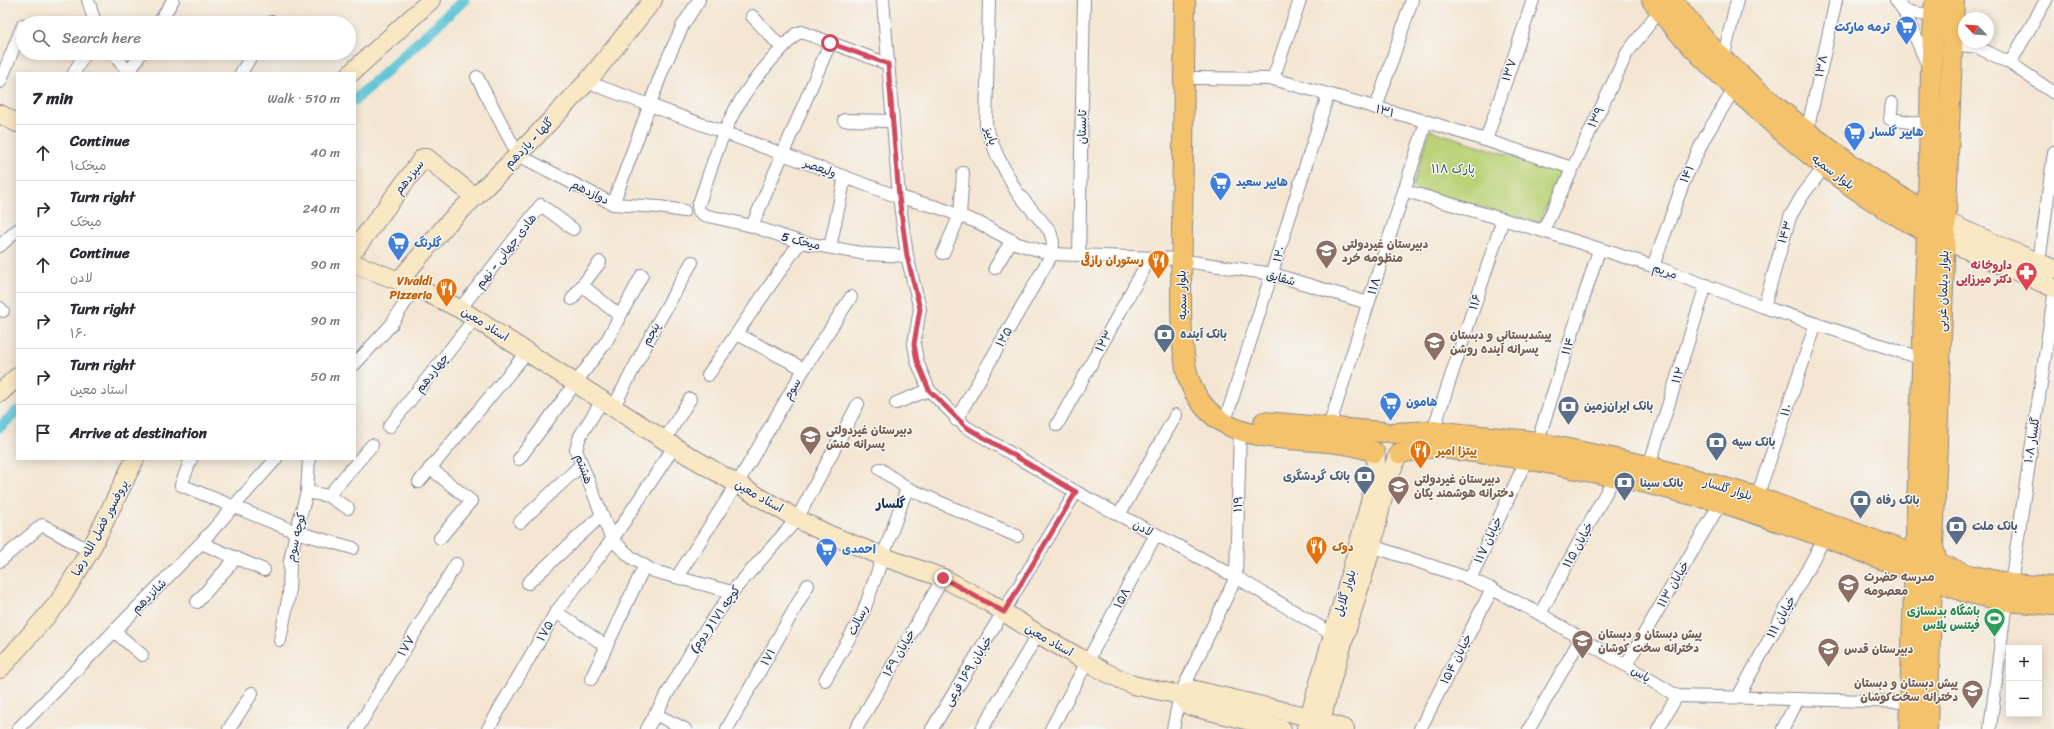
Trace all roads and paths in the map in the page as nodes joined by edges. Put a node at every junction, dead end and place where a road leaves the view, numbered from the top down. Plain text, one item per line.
1 (88, 0) edge
2 (173, 0) edge
3 (653, 0) edge
4 (699, 0) edge
5 (883, 0) edge
6 (989, 0) edge
7 (1084, 0) edge
8 (1185, 0) edge
9 (1197, 0) edge
10 (1300, 0) edge
11 (1412, 0) edge
12 (1533, 0) edge
13 (1737, 0) edge
14 (1836, 0) edge
15 (1896, 0) edge
16 (1954, 0) edge
17 (2046, 0) edge
18 (429, 1) edge
19 (1661, 3) edge
20 (1935, 8) edge
21 (1904, 11) junction
22 (93, 16) edge
23 (163, 16) edge
24 (752, 16) dead end
25 (16, 43) edge
26 (830, 43) junction
27 (1952, 44) junction
28 (782, 48) junction
29 (1722, 59) junction
30 (81, 60) edge
31 (118, 60) edge
32 (137, 60) edge
33 (249, 60) edge
34 (2010, 63) junction
35 (888, 64) junction
36 (1931, 71) junction
37 (75, 72) edge
38 (128, 72) edge
39 (130, 72) edge
40 (242, 72) edge
41 (352, 72) edge
42 (1951, 72) junction
43 (476, 77) dead end
44 (1195, 78) junction
45 (1273, 79) junction
46 (0, 82) edge
47 (587, 82) junction
48 (1739, 83) junction
49 (2054, 93) edge
50 (1328, 96) junction
51 (1892, 103) dead end
52 (650, 105) junction
53 (1376, 108) junction
54 (0, 114) edge
55 (844, 120) dead end
56 (892, 121) junction
57 (16, 122) edge
58 (1426, 122) junction
59 (1930, 126) junction
60 (1807, 132) junction
61 (724, 133) junction
62 (1189, 138) junction
63 (1486, 140) junction
64 (2054, 152) edge
65 (518, 154) junction
66 (782, 154) junction
67 (1825, 166) junction
68 (1572, 168) junction
69 (962, 173) dead end
70 (845, 177) junction
71 (1406, 191) junction
72 (475, 197) junction
73 (899, 197) junction
74 (613, 204) junction
75 (684, 212) dead end
76 (1928, 212) junction
77 (960, 215) junction
78 (1502, 219) junction
79 (752, 226) junction
80 (573, 229) dead end
81 (16, 231) edge
82 (1543, 231) junction
83 (1945, 231) junction
84 (1927, 232) junction
85 (1012, 240) junction
86 (800, 242) junction
87 (0, 246) edge
88 (830, 247) junction
89 (356, 248) edge
90 (1599, 250) junction
91 (943, 253) dead end
92 (1052, 254) junction
93 (1079, 255) junction
94 (907, 256) junction
95 (1150, 258) junction
96 (1187, 260) junction
97 (600, 262) dead end
98 (692, 262) dead end
99 (356, 264) edge
100 (2047, 265) edge
101 (1653, 266) junction
102 (995, 268) dead end
103 (642, 274) dead end
104 (1273, 274) junction
105 (407, 284) junction
106 (1706, 285) junction
107 (583, 286) junction
108 (2054, 288) edge
109 (2054, 296) edge
110 (851, 297) dead end
111 (572, 299) dead end
112 (1368, 303) junction
113 (1764, 307) junction
114 (468, 313) junction
115 (620, 316) junction
116 (1816, 324) junction
117 (737, 334) junction
118 (528, 352) junction
119 (1923, 358) junction
120 (356, 363) edge
121 (804, 369) junction
122 (708, 376) dead end
123 (16, 378) edge
124 (576, 384) junction
125 (929, 390) junction
126 (0, 393) edge
127 (690, 399) dead end
128 (896, 403) dead end
129 (858, 404) dead end
130 (608, 405) junction
131 (1228, 412) junction
132 (1176, 415) dead end
133 (956, 420) junction
134 (1057, 425) dead end
135 (389, 427) dead end
136 (1329, 427) junction
137 (1240, 430) junction
138 (1433, 431) junction
139 (1388, 433) junction
140 (669, 444) junction
141 (372, 445) dead end
142 (1532, 451) junction
143 (1375, 454) junction
144 (1398, 455) junction
145 (519, 459) dead end
146 (135, 460) edge
147 (191, 460) edge
148 (275, 460) edge
149 (309, 460) edge
150 (581, 465) junction
151 (1650, 466) junction
152 (430, 468) junction
153 (880, 469) dead end
154 (1615, 476) junction
155 (419, 482) dead end
156 (738, 484) junction
157 (907, 488) junction
158 (307, 492) junction
159 (1076, 492) junction
160 (328, 496) junction
161 (1757, 497) junction
162 (1721, 502) junction
163 (235, 507) junction
164 (348, 508) dead end
165 (602, 515) junction
166 (1119, 515) junction
167 (797, 518) junction
168 (520, 522) dead end
169 (296, 532) junction
170 (1156, 534) junction
171 (1017, 536) dead end
172 (1825, 537) junction
173 (440, 538) dead end
174 (612, 540) junction
175 (201, 543) junction
176 (1372, 546) junction
177 (353, 548) dead end
178 (90, 551) junction
179 (884, 557) junction
180 (236, 558) junction
181 (0, 561) edge
182 (456, 564) dead end
183 (644, 567) junction
184 (1925, 568) junction
185 (264, 570) dead end
186 (676, 577) junction
187 (1236, 577) junction
188 (943, 578) junction
189 (1470, 579) junction
190 (528, 583) dead end
191 (808, 585) dead end
192 (2054, 588) edge
193 (1492, 589) junction
194 (732, 592) junction
195 (2009, 592) junction
196 (197, 602) dead end
197 (2054, 605) edge
198 (556, 612) junction
199 (1004, 612) junction
200 (1540, 614) junction
201 (114, 631) junction
202 (1038, 634) junction
203 (1332, 634) junction
204 (1581, 638) junction
205 (280, 640) dead end
206 (606, 646) junction
207 (142, 655) dead end
208 (1087, 662) junction
209 (1626, 665) junction
210 (0, 669) edge
211 (591, 679) dead end
212 (825, 680) dead end
213 (252, 693) dead end
214 (1180, 695) junction
215 (1677, 696) junction
216 (1738, 697) junction
217 (1798, 699) junction
218 (1910, 702) junction
219 (655, 714) junction
220 (1314, 724) edge
221 (18, 729) edge
222 (229, 729) edge
223 (357, 729) edge
224 (488, 729) edge
225 (647, 729) edge
226 (685, 729) edge
227 (727, 729) edge
228 (856, 729) edge
229 (932, 729) edge
230 (982, 729) edge
231 (1051, 729) edge
232 (1173, 729) edge
233 (1281, 729) edge
234 (1345, 729) edge
235 (1420, 729) edge
236 (1529, 729) edge
237 (1658, 729) edge
238 (1783, 729) edge
239 (1909, 729) edge
240 (1927, 729) edge
241 (1990, 729) edge

1 - 22 street
2 - 23 street
3 - 47 main road, گلها - یازدهم
4 - 52 street, دوازدهم
5 - 35 street, لادن
6 - 92 street, پاییز
7 - 93 street, تابستان
8 - 62 main road, بلوار سمیه
9 - 44 main road, بلوار سمیه
10 - 45 street
11 - 53 street
12 - 63 street, ۱۳۷
13 - 29 street
14 - 60 street, ۱۳۸
15 - 21 street
16 - 27 main road, بلوار دیلمان غربی
17 - 34 street
18 - 41 main road
19 - 29 main road, بلوار سمیه
19 - 48 main road, بلوار سمیه
19 - 68 street, ۱۳۹
20 - 21 street
20 - 36 main road, بلوار دیلمان غربی
21 - 36 street
24 - 28 street
25 - 46 street
26 - 28 street
26 - 35 street
26 - 66 street
27 - 34 street
27 - 42 main road, بلوار دیلمان غربی
28 - 61 street
29 - 48 main road, بلوار سمیه
30 - 37 street
31 - 38 street
32 - 39 street
33 - 40 street
34 - 49 street
35 - 56 street, لادن
36 - 42 main road
36 - 59 main road, بلوار دیلمان غربی
42 - 83 main road, بلوار دیلمان غربی
43 - 65 street
44 - 45 street, ۱۳۱
44 - 62 main road, بلوار سمیه
45 - 50 street, ۱۳۱
47 - 52 street, ولیعصر
47 - 65 main road, گلها - یازدهم
48 - 60 main road, بلوار سمیه
48 - 67 main road, بلوار سمیه
48 - 101 street, ۱۴۱
50 - 53 street, ۱۳۱
50 - 104 street, ۱۲۰
51 - 59 street
52 - 61 street, ولیعصر
52 - 74 street, دوازدهم
53 - 58 street, ۱۳۱
54 - 57 main road
55 - 56 street
56 - 73 street, لادن
58 - 63 street, ۱۳۱
58 - 71 street, ۱۱۸
59 - 76 main road, بلوار دیلمان غربی
60 - 76 main road, بلوار سمیه
61 - 66 street, ولیعصر
61 - 79 street, میخک 5
62 - 96 main road, بلوار سمیه
63 - 68 street, ۱۳۱
64 - 100 street
65 - 72 main road, گلها - یازدهم
65 - 74 street, دوازدهم
66 - 70 street, ولیعصر
66 - 79 street
67 - 84 main road, بلوار سمیه
67 - 113 street, ۱۴۳
68 - 82 street, ۱۳۹
69 - 77 street
70 - 73 street, ولیعصر
70 - 88 street
71 - 78 street, مریم
71 - 112 street, ۱۱۸
72 - 89 main road, سیزدهم
72 - 105 main road, گلها - یازدهم
73 - 77 street, ولیعصر
73 - 94 street, لادن
74 - 75 street
76 - 83 main road, بلوار سمیه
76 - 84 main road, بلوار دیلمان غربی
77 - 85 street, ولیعصر
77 - 91 street
78 - 82 street, مریم
78 - 138 street, ۱۱۶
79 - 86 street, میخک 5
80 - 114 street, هادی جهانی - نهم
81 - 87 street
82 - 90 street, مریم
83 - 84 main road, بلوار سمیه
83 - 100 main road, بلوار سمیه
83 - 108 main road, بلوار سمیه
83 - 184 main road, بلوار دیلمان غربی
84 - 119 main road, بلوار دیلمان غربی
85 - 92 street, ولیعصر
85 - 102 street
86 - 88 street, میخک 5
86 - 117 street
88 - 94 street, میخک 5
90 - 101 street, مریم
90 - 142 street, ۱۱۴
92 - 93 street
92 - 133 street, ۱۲۵
93 - 95 street
94 - 125 street, لادن
95 - 96 street
95 - 134 street, ۱۲۳
96 - 104 street, شقایق
96 - 131 main road, بلوار سمیه
96 - 137 main road, بلوار سمیه
97 - 107 street
98 - 130 street, پنجم
99 - 105 main road, استاد معین
101 - 106 street, مریم
103 - 115 street
104 - 112 street, شقایق
104 - 131 street, ۱۲۰
105 - 114 main road, استاد معین
105 - 120 street
106 - 113 street, مریم
106 - 151 street, ۱۱۲
107 - 111 street
107 - 115 street
109 - 195 street, گلسار ۱۰۸
110 - 121 street, سوم
112 - 136 street, ۱۱۸
113 - 116 street, مریم
114 - 118 main road, استاد معین
114 - 135 street, چهاردهم
115 - 124 street
116 - 119 street, مریم
116 - 161 street, ۱۱۰
117 - 121 street
117 - 122 street
118 - 124 main road, استاد معین
118 - 152 street
119 - 184 main road, بلوار دیلمان غربی
121 - 156 street, سوم
123 - 126 main road
124 - 130 main road, استاد معین
124 - 145 street
125 - 128 street
125 - 133 street, لادن
127 - 140 street, ۱۷۵
129 - 167 street, کوچه ۱۷۱ ( دوم)
130 - 140 main road, استاد معین
130 - 150 street, هشتم
131 - 136 main road, بلوار سمیه
132 - 166 street
133 - 159 street, لادن
136 - 139 main road, بلوار سمیه
137 - 143 main road, بلوار سمیه
137 - 187 street, ۱۱۹
138 - 139 main road, بلوار گلسار
138 - 142 main road, بلوار گلسار
139 - 143 main road
139 - 144 main road
140 - 156 main road, استاد معین
140 - 174 street, ۱۷۵
141 - 160 street
142 - 144 main road, بلوار گلسار
142 - 151 main road, بلوار گلسار
142 - 154 main road, بلوار گلسار
142 - 189 street, خیابان ۱۱۷
143 - 144 main road
143 - 203 main road, بلوار گلایل
144 - 176 main road, بلوار گلایل
146 - 178 main road, پروفسور فضل الله رضا
147 - 163 street
148 - 163 street, شانزدهم
149 - 158 street, کوچه سوم
150 - 165 street, هشتم
150 - 168 street
151 - 161 main road, بلوار گلسار
152 - 155 street
152 - 173 street
153 - 157 street
154 - 162 main road, بلوار گلسار
154 - 200 street, خیابان ۱۱۵
156 - 167 main road, استاد معین
156 - 186 street, سوم
157 - 171 street
157 - 179 street, رسالت
158 - 160 street
158 - 169 street, کوچه سوم
159 - 166 street, لادن
159 - 199 street, خیابان ۱۶۹ فرعی
160 - 164 street
161 - 184 main road, بلوار گلسار
162 - 172 main road, بلوار گلسار
162 - 209 street, خیابان ۱۱۳
163 - 169 street
163 - 175 street, شانزدهم
165 - 174 street, هشتم
165 - 190 street
166 - 170 street, لادن
167 - 179 main road, استاد معین
167 - 194 street, کوچه ۱۷۱ ( دوم)
169 - 177 street
169 - 205 street, کوچه سوم
170 - 187 street, لادن
170 - 208 street, ۱۵۸
172 - 184 main road, بلوار گلسار
172 - 216 street, خیابان ۱۱۱
174 - 183 street
174 - 198 street, ۱۷۵
175 - 180 street
175 - 201 street, شانزدهم
176 - 189 street, یاس
176 - 220 main road, بلوار گلایل
178 - 181 street
178 - 210 main road, پروفسور فضل الله رضا
179 - 188 main road, استاد معین
179 - 212 street, رسالت
180 - 185 street
180 - 196 street
182 - 223 street, ۱۷۷
183 - 186 street
183 - 206 street
184 - 195 main road, بلوار گلسار
184 - 218 main road
184 - 240 main road
186 - 194 street
187 - 203 street, لادن
187 - 214 street
188 - 199 main road, استاد معین
188 - 228 street, خیابان ۱۶۹
189 - 193 street, یاس
191 - 227 street, ۱۷۱
192 - 195 main road, بلوار گلسار
193 - 200 street, یاس
193 - 235 street, خیابان ۱۵۴
194 - 219 street, کوچه ۱۷۱ ( دوم)
195 - 197 main road, بلوار گلسار
195 - 241 street, گلسار ۱۰۸
198 - 206 street
198 - 224 street, ۱۷۵
199 - 202 main road, استاد معین
199 - 229 street, خیابان ۱۶۹ فرعی
200 - 204 street, یاس
201 - 207 street
201 - 221 street, شانزدهم
202 - 208 main road, استاد معین
202 - 230 street
203 - 220 main road, بلوار گلایل
204 - 209 street, یاس
204 - 236 street
206 - 211 street
208 - 214 main road, استاد معین
208 - 231 street, ۱۵۸
209 - 215 street, یاس
213 - 222 street
214 - 220 main road, استاد معین
214 - 232 street
214 - 233 main road, استاد معین
215 - 216 street
215 - 237 street
216 - 217 street
217 - 218 street
217 - 238 street
218 - 239 main road
219 - 225 street, کوچه ۱۷۱ ( دوم)
219 - 226 street
220 - 234 main road, استاد معین

